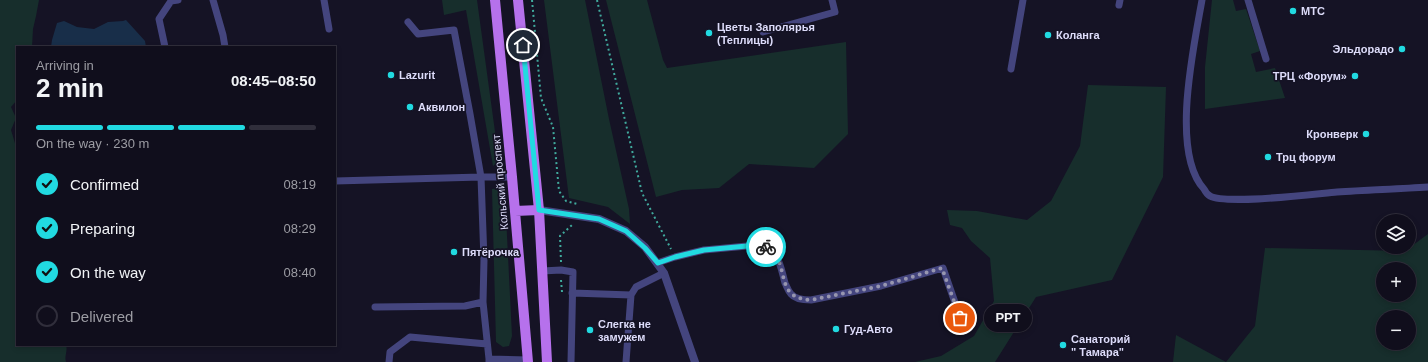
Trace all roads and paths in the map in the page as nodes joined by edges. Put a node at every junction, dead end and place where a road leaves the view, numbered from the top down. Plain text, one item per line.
1 (178, 0) edge
2 (213, 0) edge
3 (324, 0) edge
4 (495, 0) edge
5 (518, 0) edge
6 (532, 0) edge
7 (597, 0) edge
8 (832, 0) edge
9 (1023, 0) edge
10 (1202, 0) edge
11 (1248, 0) edge
12 (408, 22) dead end
13 (329, 29) dead end
14 (763, 32) dead end
15 (165, 46) edge
16 (225, 46) edge
17 (1266, 59) dead end
18 (1011, 69) dead end
19 (481, 177) junction
20 (512, 177) junction
21 (336, 181) edge
22 (1428, 187) edge
23 (539, 210) junction
24 (515, 211) junction
25 (576, 214) junction
26 (675, 257) junction
27 (658, 263) junction
28 (561, 270) junction
29 (542, 271) junction
30 (664, 273) junction
31 (562, 293) dead end
32 (572, 293) junction
33 (631, 295) junction
34 (483, 302) junction
35 (375, 307) dead end
36 (960, 318) dead end
37 (487, 344) junction
38 (489, 361) edge
39 (528, 361) edge
40 (389, 362) edge
41 (547, 362) edge
42 (571, 362) edge
43 (626, 362) edge
44 (694, 362) edge

1 - 15 lane
2 - 16 lane
3 - 13 lane
4 - 20 main road, Кольский проспект
5 - 23 main road
6 - 25 path
7 - 26 path
8 - 14 lane
9 - 18 lane
10 - 22 lane
11 - 17 lane
12 - 19 lane
19 - 20 lane
19 - 21 lane
19 - 34 lane
20 - 24 main road, Кольский проспект
23 - 24 main road
23 - 25 street
23 - 29 main road
24 - 39 main road, Кольский проспект
25 - 27 street
25 - 28 path
26 - 27 lane
26 - 36 lane
27 - 30 street
28 - 29 lane
28 - 31 path
28 - 32 lane
29 - 41 main road
30 - 33 lane
30 - 44 street
32 - 33 lane
32 - 42 lane
33 - 43 lane
34 - 35 lane
34 - 37 lane
37 - 38 lane
37 - 40 lane
38 - 39 lane

